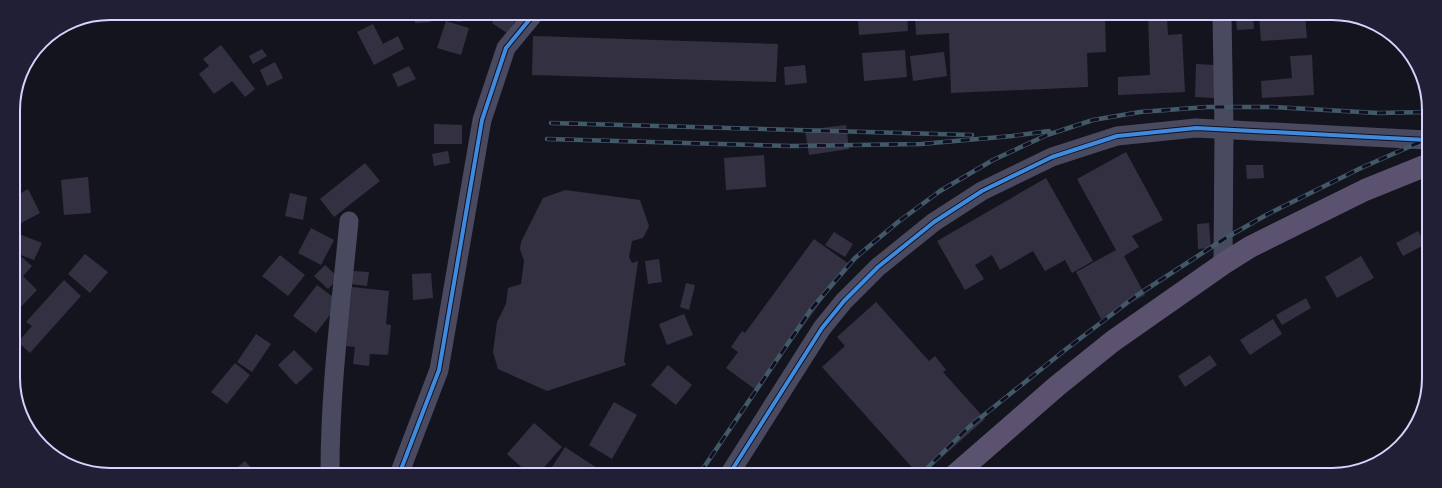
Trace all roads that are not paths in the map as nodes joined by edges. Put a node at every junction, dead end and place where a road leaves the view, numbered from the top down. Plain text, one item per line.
1 (529, 20) edge
2 (1222, 20) edge
3 (1224, 129) junction
4 (1422, 140) edge
5 (1422, 167) edge
6 (349, 221) dead end
7 (1223, 264) junction
8 (330, 468) edge
9 (402, 468) edge
10 (733, 468) edge
11 (963, 468) edge

1 - 9 street
2 - 3 street
3 - 4 street
3 - 7 street
3 - 10 street
5 - 7 main road
6 - 8 street
7 - 11 main road

